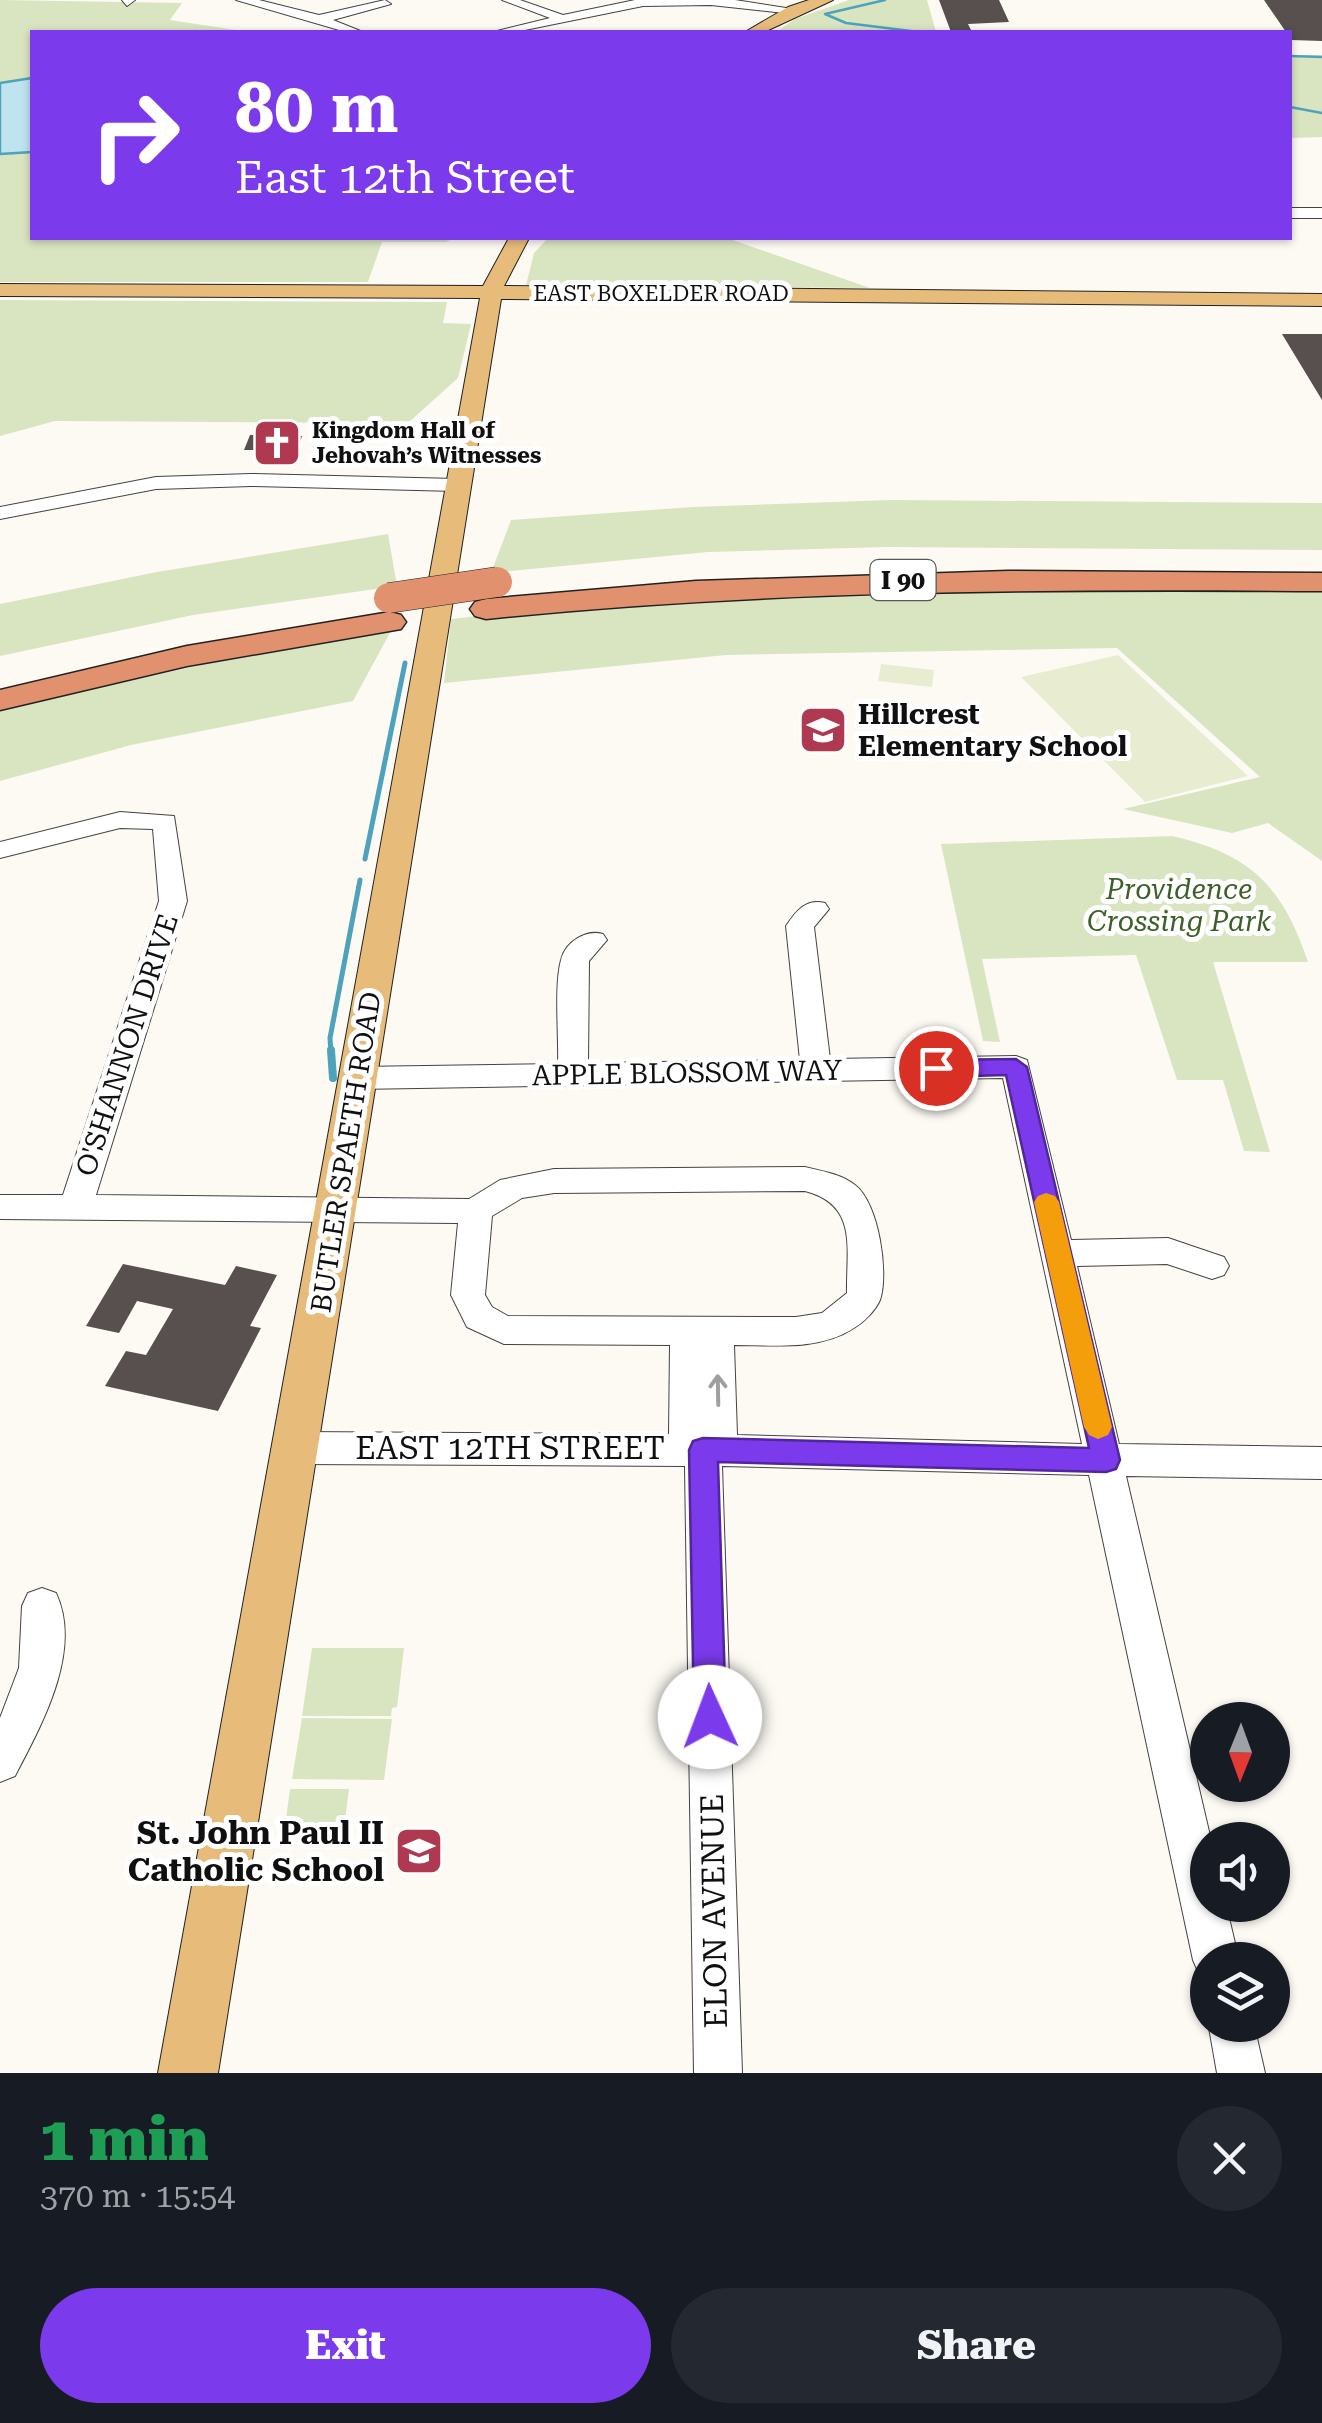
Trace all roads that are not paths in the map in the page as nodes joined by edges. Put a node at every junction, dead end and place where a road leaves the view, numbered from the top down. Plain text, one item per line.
1 (242, 0) edge
2 (508, 0) edge
3 (825, 0) edge
4 (385, 4) dead end
5 (793, 10) junction
6 (561, 17) junction
7 (320, 19) junction
8 (351, 30) edge
9 (508, 30) edge
10 (757, 30) edge
11 (1292, 213) edge
12 (1322, 214) edge
13 (519, 240) edge
14 (0, 290) edge
15 (492, 292) junction
16 (1322, 300) edge
17 (458, 479) junction
18 (0, 513) edge
19 (1322, 561) edge
20 (1322, 582) edge
21 (492, 596) junction
22 (390, 610) junction
23 (0, 678) edge
24 (0, 700) edge
25 (0, 850) edge
26 (815, 909) dead end
27 (593, 940) dead end
28 (816, 1071) junction
29 (572, 1074) junction
30 (357, 1078) junction
31 (0, 1207) edge
32 (76, 1208) junction
33 (476, 1211) junction
34 (335, 1212) junction
35 (1058, 1252) junction
36 (1212, 1266) dead end
37 (702, 1330) junction
38 (297, 1448) junction
39 (703, 1450) junction
40 (1106, 1460) junction
41 (1322, 1463) edge
42 (42, 1606) dead end
43 (0, 1761) edge
44 (1212, 1942) edge
45 (1234, 2042) edge
46 (188, 2073) edge
47 (718, 2073) edge
48 (1241, 2073) edge

1 - 7 street
2 - 6 street
3 - 5 main road
4 - 7 street
5 - 6 street
5 - 10 main road
6 - 9 street
7 - 8 street
11 - 12 street
13 - 15 main road, BUTLER SPAETH ROAD
14 - 15 main road, EAST BOXELDER ROAD
15 - 16 main road, EAST BOXELDER ROAD
15 - 17 main road, BUTLER SPAETH ROAD
17 - 18 street
17 - 30 main road, BUTLER SPAETH ROAD
19 - 21 highway, I 90
20 - 21 highway, I 90
21 - 22 highway, I 90
22 - 23 highway, I 90
22 - 24 highway, I 90
25 - 32 street, O'SHANNON DRIVE
26 - 28 street
27 - 29 street
28 - 29 street, APPLE BLOSSOM WAY
28 - 35 street, APPLE BLOSSOM WAY
29 - 30 street, APPLE BLOSSOM WAY
30 - 34 main road, BUTLER SPAETH ROAD
31 - 32 street
32 - 34 street
33 - 34 street
33 - 37 street
33 - 37 street
34 - 38 main road, BUTLER SPAETH ROAD
35 - 36 street
35 - 40 street
37 - 39 street, ELON AVENUE
38 - 39 street, EAST 12TH STREET
38 - 46 main road, BUTLER SPAETH ROAD
39 - 40 street, EAST 12TH STREET
39 - 47 street, ELON AVENUE
40 - 41 street, EAST 12TH STREET
40 - 44 street
42 - 43 street
45 - 48 street

